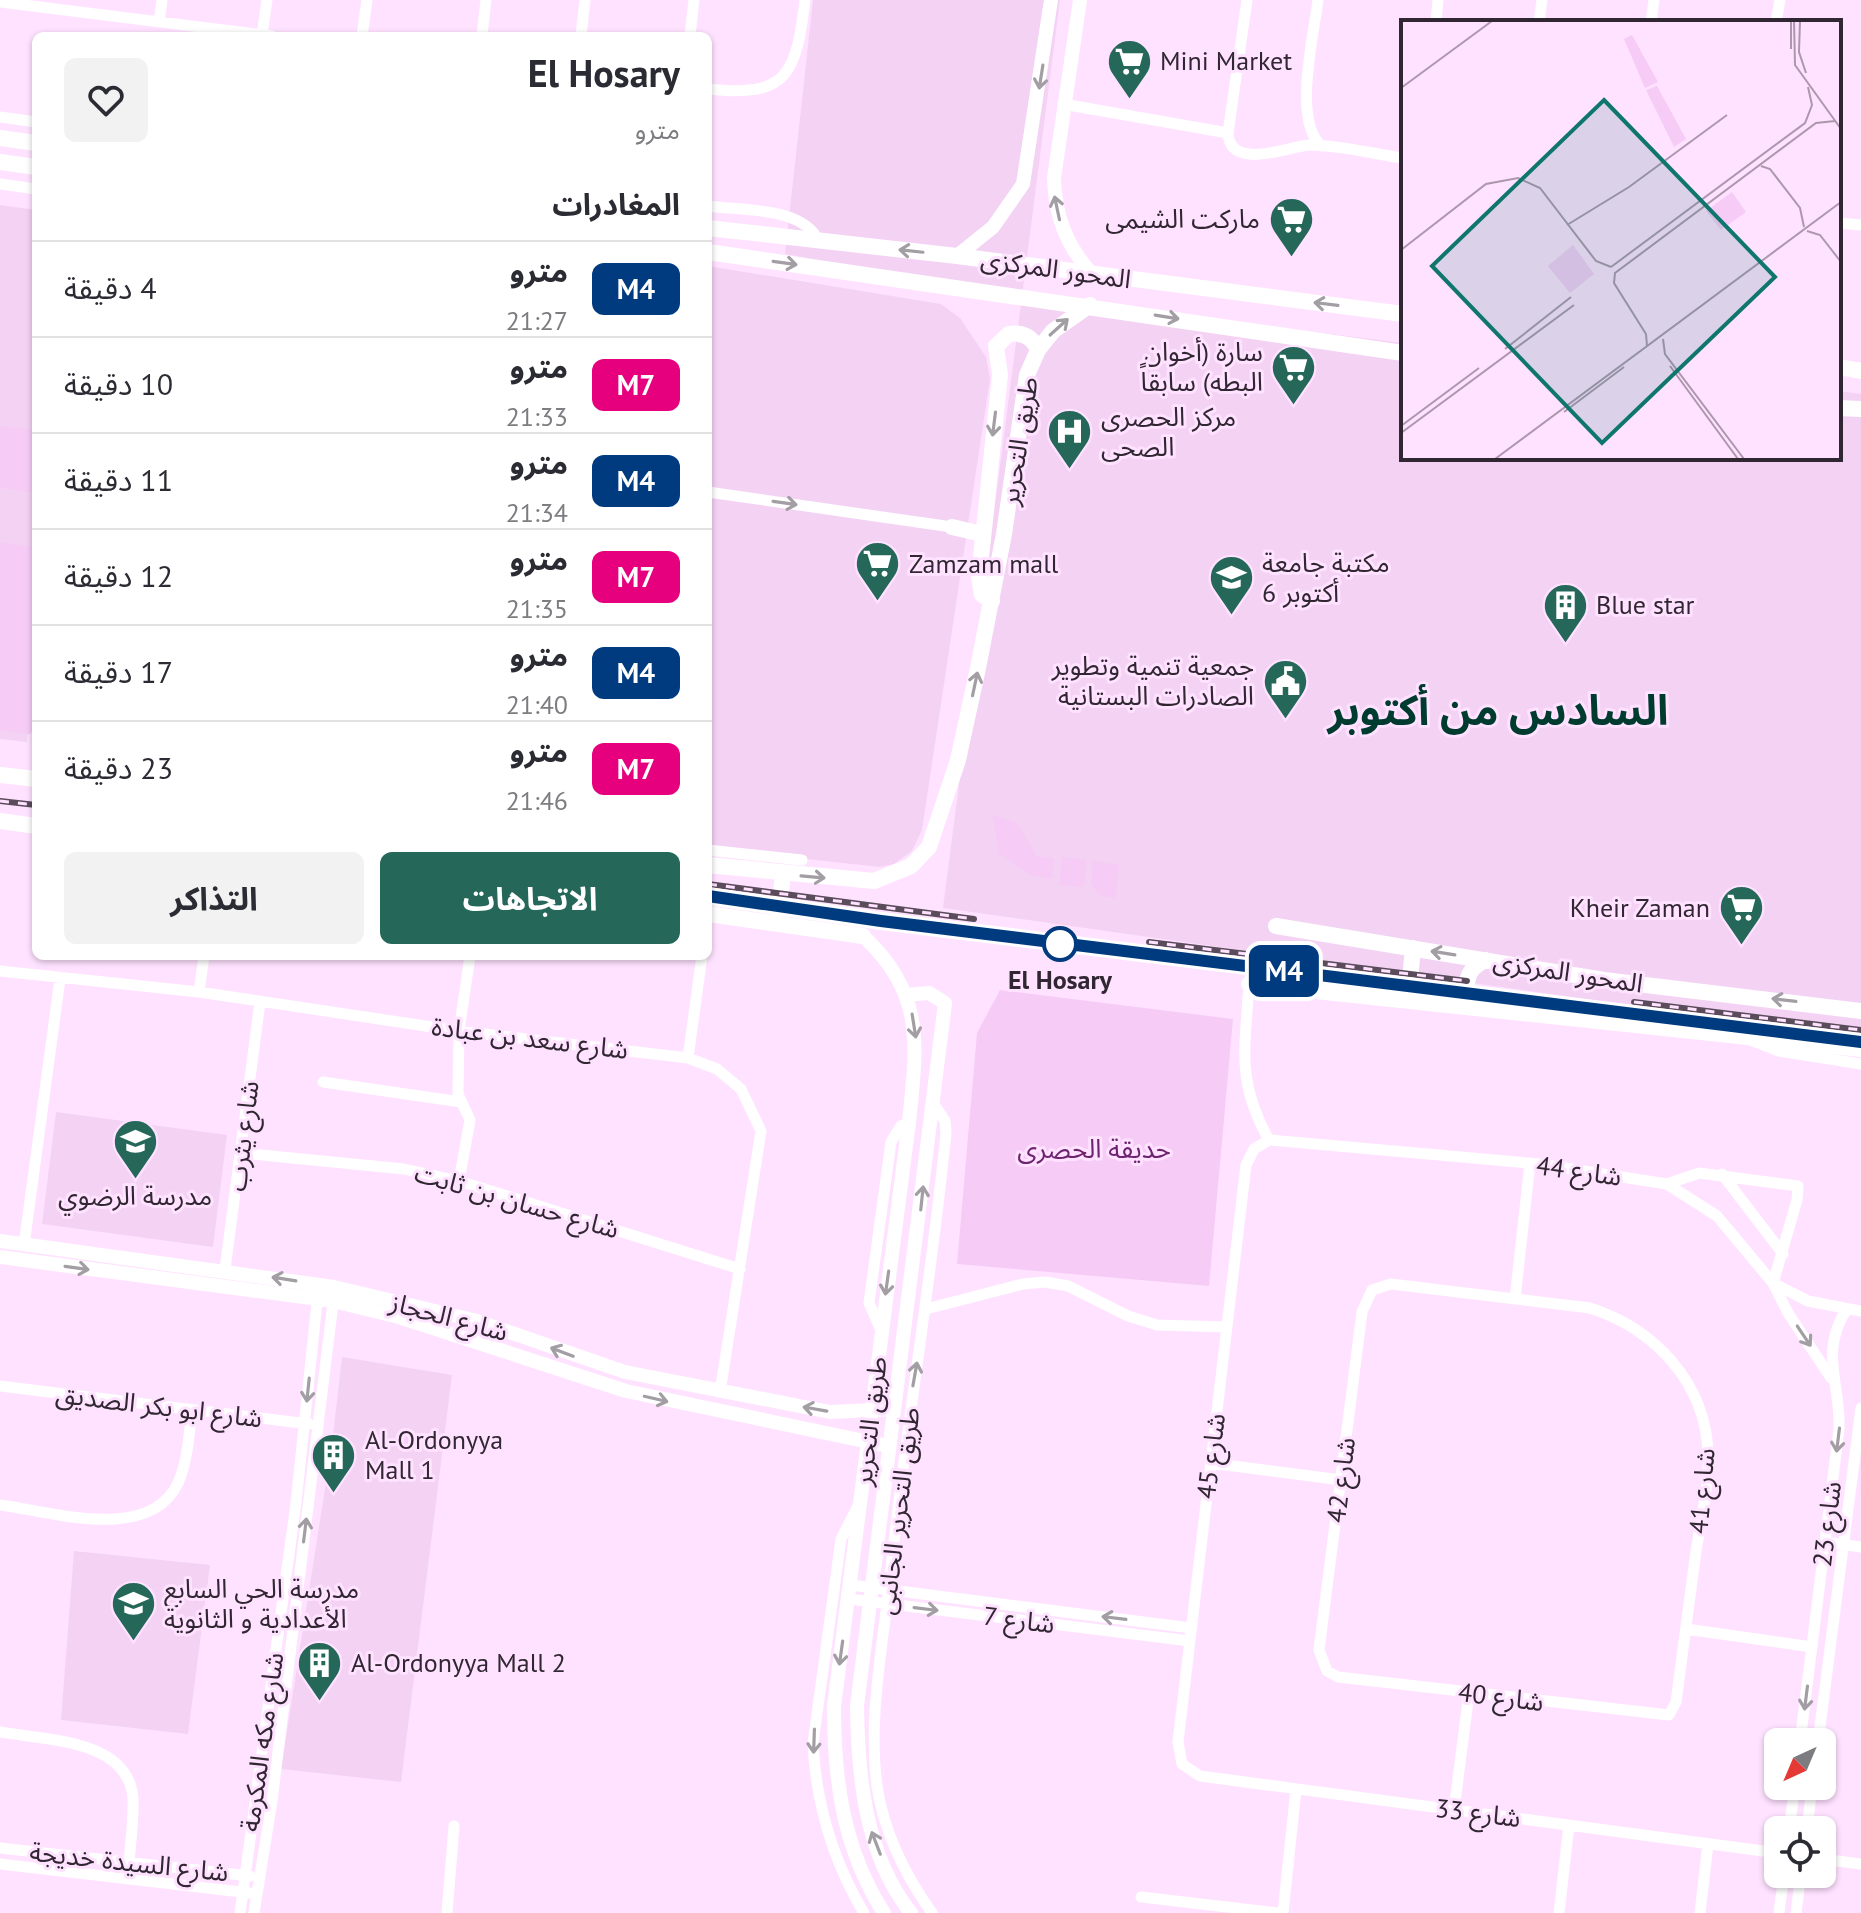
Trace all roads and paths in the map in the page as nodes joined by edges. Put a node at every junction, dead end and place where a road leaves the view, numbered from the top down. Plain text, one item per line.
1 (162, 0) edge
2 (267, 0) edge
3 (367, 0) edge
4 (486, 0) edge
5 (585, 0) edge
6 (694, 0) edge
7 (805, 0) edge
8 (1051, 0) edge
9 (1080, 0) edge
10 (1247, 0) edge
11 (1318, 0) edge
12 (1438, 0) edge
13 (1542, 0) edge
14 (1654, 0) edge
15 (1780, 0) edge
16 (0, 2) edge
17 (45, 4) edge
18 (1436, 20) edge
19 (1539, 20) edge
20 (1651, 20) edge
21 (1776, 20) edge
22 (159, 22) junction
23 (242, 32) edge
24 (267, 32) edge
25 (363, 32) edge
26 (482, 32) edge
27 (581, 32) edge
28 (690, 32) edge
29 (712, 89) edge
30 (1063, 104) junction
31 (0, 117) edge
32 (32, 121) edge
33 (1228, 133) junction
34 (0, 138) edge
35 (32, 142) edge
36 (1323, 147) junction
37 (1401, 158) edge
38 (0, 162) edge
39 (32, 166) edge
40 (0, 184) edge
41 (32, 188) edge
42 (712, 207) edge
43 (1841, 223) edge
44 (1861, 225) edge
45 (712, 229) edge
46 (819, 242) junction
47 (712, 253) edge
48 (957, 256) junction
49 (1093, 275) junction
50 (1090, 305) junction
51 (1401, 314) edge
52 (1038, 350) junction
53 (1401, 353) edge
54 (1841, 367) edge
55 (1861, 371) edge
56 (1841, 408) edge
57 (1861, 409) edge
58 (712, 493) edge
59 (952, 527) joint
60 (982, 534) junction
61 (992, 601) junction
62 (0, 775) edge
63 (32, 779) edge
64 (0, 821) edge
65 (32, 825) edge
66 (712, 850) edge
67 (802, 860) dead end
68 (712, 865) edge
69 (783, 873) junction
70 (712, 915) edge
71 (778, 923) junction
72 (1276, 926) dead end
73 (863, 936) joint
74 (1413, 948) junction
75 (203, 960) edge
76 (469, 960) edge
77 (701, 960) edge
78 (1486, 960) junction
79 (0, 971) edge
80 (60, 979) junction
81 (1249, 984) joint
82 (199, 992) junction
83 (906, 995) junction
84 (1408, 1000) junction
85 (260, 1002) junction
86 (1482, 1008) junction
87 (1861, 1011) edge
88 (459, 1031) junction
89 (1746, 1036) junction
90 (1861, 1049) edge
91 (688, 1058) junction
92 (1861, 1064) edge
93 (323, 1082) dead end
94 (932, 1101) junction
95 (461, 1102) junction
96 (1269, 1140) junction
97 (241, 1153) junction
98 (1530, 1163) junction
99 (1722, 1174) junction
100 (459, 1181) junction
101 (1667, 1184) junction
102 (0, 1241) edge
103 (24, 1245) junction
104 (1783, 1254) junction
105 (0, 1257) edge
106 (225, 1269) junction
107 (740, 1269) junction
108 (1773, 1283) junction
109 (1372, 1290) joint
110 (326, 1293) junction
111 (1515, 1299) junction
112 (926, 1309) junction
113 (1846, 1310) junction
114 (1861, 1311) edge
115 (1227, 1327) junction
116 (0, 1386) edge
117 (1837, 1388) junction
118 (720, 1392) junction
119 (1861, 1408) edge
120 (893, 1409) junction
121 (192, 1410) junction
122 (871, 1411) junction
123 (304, 1423) junction
124 (319, 1425) junction
125 (867, 1443) junction
126 (888, 1446) junction
127 (1211, 1463) junction
128 (1341, 1480) junction
129 (860, 1502) junction
130 (0, 1505) edge
131 (1825, 1542) junction
132 (1843, 1544) junction
133 (1861, 1547) edge
134 (889, 1589) junction
135 (850, 1592) junction
136 (870, 1594) junction
137 (887, 1604) junction
138 (1815, 1625) junction
139 (1833, 1627) junction
140 (1191, 1628) junction
141 (1686, 1629) junction
142 (1190, 1641) junction
143 (1812, 1647) junction
144 (1327, 1671) joint
145 (1469, 1693) junction
146 (1674, 1709) joint
147 (1802, 1728) edge
148 (1820, 1728) edge
149 (0, 1732) edge
150 (1182, 1764) joint
151 (1296, 1789) junction
152 (1454, 1810) junction
153 (1569, 1825) junction
154 (454, 1826) dead end
155 (1708, 1844) junction
156 (0, 1848) edge
157 (1764, 1851) edge
158 (1836, 1861) edge
159 (128, 1862) junction
160 (0, 1864) edge
161 (1861, 1864) edge
162 (244, 1875) junction
163 (259, 1877) junction
164 (128, 1878) junction
165 (1782, 1888) edge
166 (1799, 1888) edge
167 (243, 1892) junction
168 (256, 1894) junction
169 (1141, 1897) dead end
170 (240, 1913) edge
171 (254, 1913) edge
172 (447, 1913) edge
173 (864, 1913) edge
174 (884, 1913) edge
175 (911, 1913) edge
176 (932, 1913) edge
177 (1281, 1913) edge
178 (1559, 1913) edge
179 (1700, 1913) edge
180 (1779, 1913) edge
181 (1796, 1913) edge

1 - 22 street
2 - 24 street
3 - 25 street
4 - 26 street
5 - 27 street
6 - 28 street
7 - 29 street
8 -> 48 street
9 - 30 street
10 - 33 street
11 - 36 street
12 - 18 street
13 - 19 street
14 - 20 street
15 - 21 street
16 - 17 street
17 - 22 street
22 - 23 street
30 - 33 street
49 -> 30 street
31 - 32 street
33 - 36 street
34 - 35 main road
36 - 37 street
38 - 39 main road
40 - 41 street
42 - 46 street
43 - 44 street
45 - 46 main road, المحور المركزى
48 -> 46 main road, المحور المركزى
47 -> 50 main road, المحور المركزى
48 - 49 main road, المحور المركزى
51 -> 49 main road, المحور المركزى
52 -> 50 main road, طريق التحرير
50 -> 53 main road, المحور المركزى
52 -> 60 main road, طريق التحرير
52 - 61 main road, طريق التحرير
54 - 55 main road
56 - 57 main road
58 -> 59 street
59 - 60 main road
60 - 61 main road, طريق التحرير
69 -> 61 main road, طريق التحرير
62 - 63 main road
64 - 65 main road
66 - 67 street
68 - 69 main road
69 - 71 main road
70 - 71 main road
71 - 73 main road
72 - 74 main road, المحور المركزى
73 - 83 street, طريق التحرير
78 -> 74 main road, المحور المركزى
74 - 84 main road
75 - 82 street
76 - 88 street
77 - 91 street
78 - 86 main road
87 -> 78 main road, المحور المركزى
79 - 80 street, شارع سعد بن عبادة
80 - 82 street, شارع سعد بن عبادة
80 - 103 street
81 - 84 main road, المحور المركزى
81 - 96 street
82 - 85 street, شارع سعد بن عبادة
83 - 94 street, طريق التحرير
83 -> 122 street, طريق التحرير
84 - 86 main road, المحور المركزى
85 - 88 street, شارع سعد بن عبادة
85 - 97 street, شارع يثرب
86 - 89 main road, المحور المركزى
88 - 91 street, شارع سعد بن عبادة
88 - 95 street
89 - 90 main road, المحور المركزى
89 - 92 street
91 - 107 street, شارع سعد بن عبادة
93 - 95 street
94 - 112 street, طريق التحرير الجانبى
120 -> 94 street, طريق التحرير
95 - 100 street
96 - 98 street, شارع 44
96 - 115 street, شارع 45
97 - 100 street, شارع حسان بن ثابت
97 - 106 street, شارع يثرب
98 - 101 street, شارع 44
98 - 111 street
99 - 101 street
99 - 104 street
99 - 104 street
100 - 107 street, شارع حسان بن ثابت
101 - 108 street, شارع 44
102 - 103 street, شارع الحجاز
103 - 106 street, شارع الحجاز
104 - 108 street
105 -> 110 street, شارع الحجاز
110 -> 106 street, شارع الحجاز
107 - 118 street, شارع سعد بن عبادة
108 - 113 street, شارع 44
108 -> 117 street
109 - 111 street, شارع 41
109 - 128 street, شارع 42
118 -> 110 street, شارع الحجاز
110 -> 123 street, شارع مكه المكرمة
110 - 124 street, شارع مكه المكرمة
110 -> 125 street, شارع الحجاز
111 - 141 street, شارع 41
112 - 115 street
134 -> 112 street, طريق التحرير الجانبى
113 - 114 street, شارع 44
113 - 117 street, شارع 23
115 - 127 street, شارع 45
116 - 121 street, شارع ابو بكر الصديق
117 -> 131 street, شارع 23
122 -> 118 street, شارع الحجاز
119 - 132 street, شارع 23
120 - 122 street, شارع الحجاز
120 - 126 street, طريق التحرير
121 - 123 street, شارع ابو بكر الصديق
121 - 130 street
122 - 125 street, طريق التحرير
123 - 124 street, شارع ابو بكر الصديق
123 - 162 street, شارع مكه المكرمة
163 -> 124 street, شارع مكه المكرمة
125 - 126 street, شارع الحجاز
125 - 129 street, طريق التحرير
126 - 136 street, طريق التحرير
127 - 128 street
127 - 140 street, شارع 45
128 - 144 street, شارع 42
129 - 135 street, طريق التحرير
129 -> 173 street, طريق التحرير الجانبى
131 - 132 street
131 - 138 street, شارع 23
132 - 133 street
132 - 139 street, شارع 23
134 - 136 street, شارع 7
134 - 137 street, طريق التحرير الجانبى
140 -> 134 street, شارع 7
135 - 136 street, شارع 7
135 -> 174 street, طريق التحرير
136 - 137 street, شارع 7
175 -> 136 street, طريق التحرير
137 -> 142 street, شارع 7
137 - 176 street, طريق التحرير الجانبى
138 - 139 street
138 - 143 street, شارع 23
139 - 148 street, شارع 23
140 - 142 street, شارع 45
141 - 143 street
141 - 146 street, شارع 41
142 - 150 street, شارع 45
143 -> 147 street, شارع 23
144 - 145 street, شارع 40
145 - 146 street, شارع 40
145 - 152 street
149 - 159 street
150 - 151 street, شارع 33
151 - 152 street, شارع 33
151 - 177 street
152 - 153 street, شارع 33
153 - 155 street, شارع 33
153 - 178 street
154 - 172 street
155 - 157 street, شارع 33
155 - 179 street
156 - 159 street, شارع السيدة خديجة
158 - 161 street
159 - 162 street, شارع السيدة خديجة
159 - 164 street
160 - 164 street, شارع السيدة خديجة
162 - 163 street, شارع السيدة خديجة
162 - 167 street, شارع مكه المكرمة
163 - 168 street, شارع مكه المكرمة
164 - 167 street, شارع السيدة خديجة
165 - 180 street
166 - 181 street
167 - 168 street, شارع السيدة خديجة
167 - 170 street, شارع مكه المكرمة
168 - 171 street, شارع مكه المكرمة
169 - 177 street

